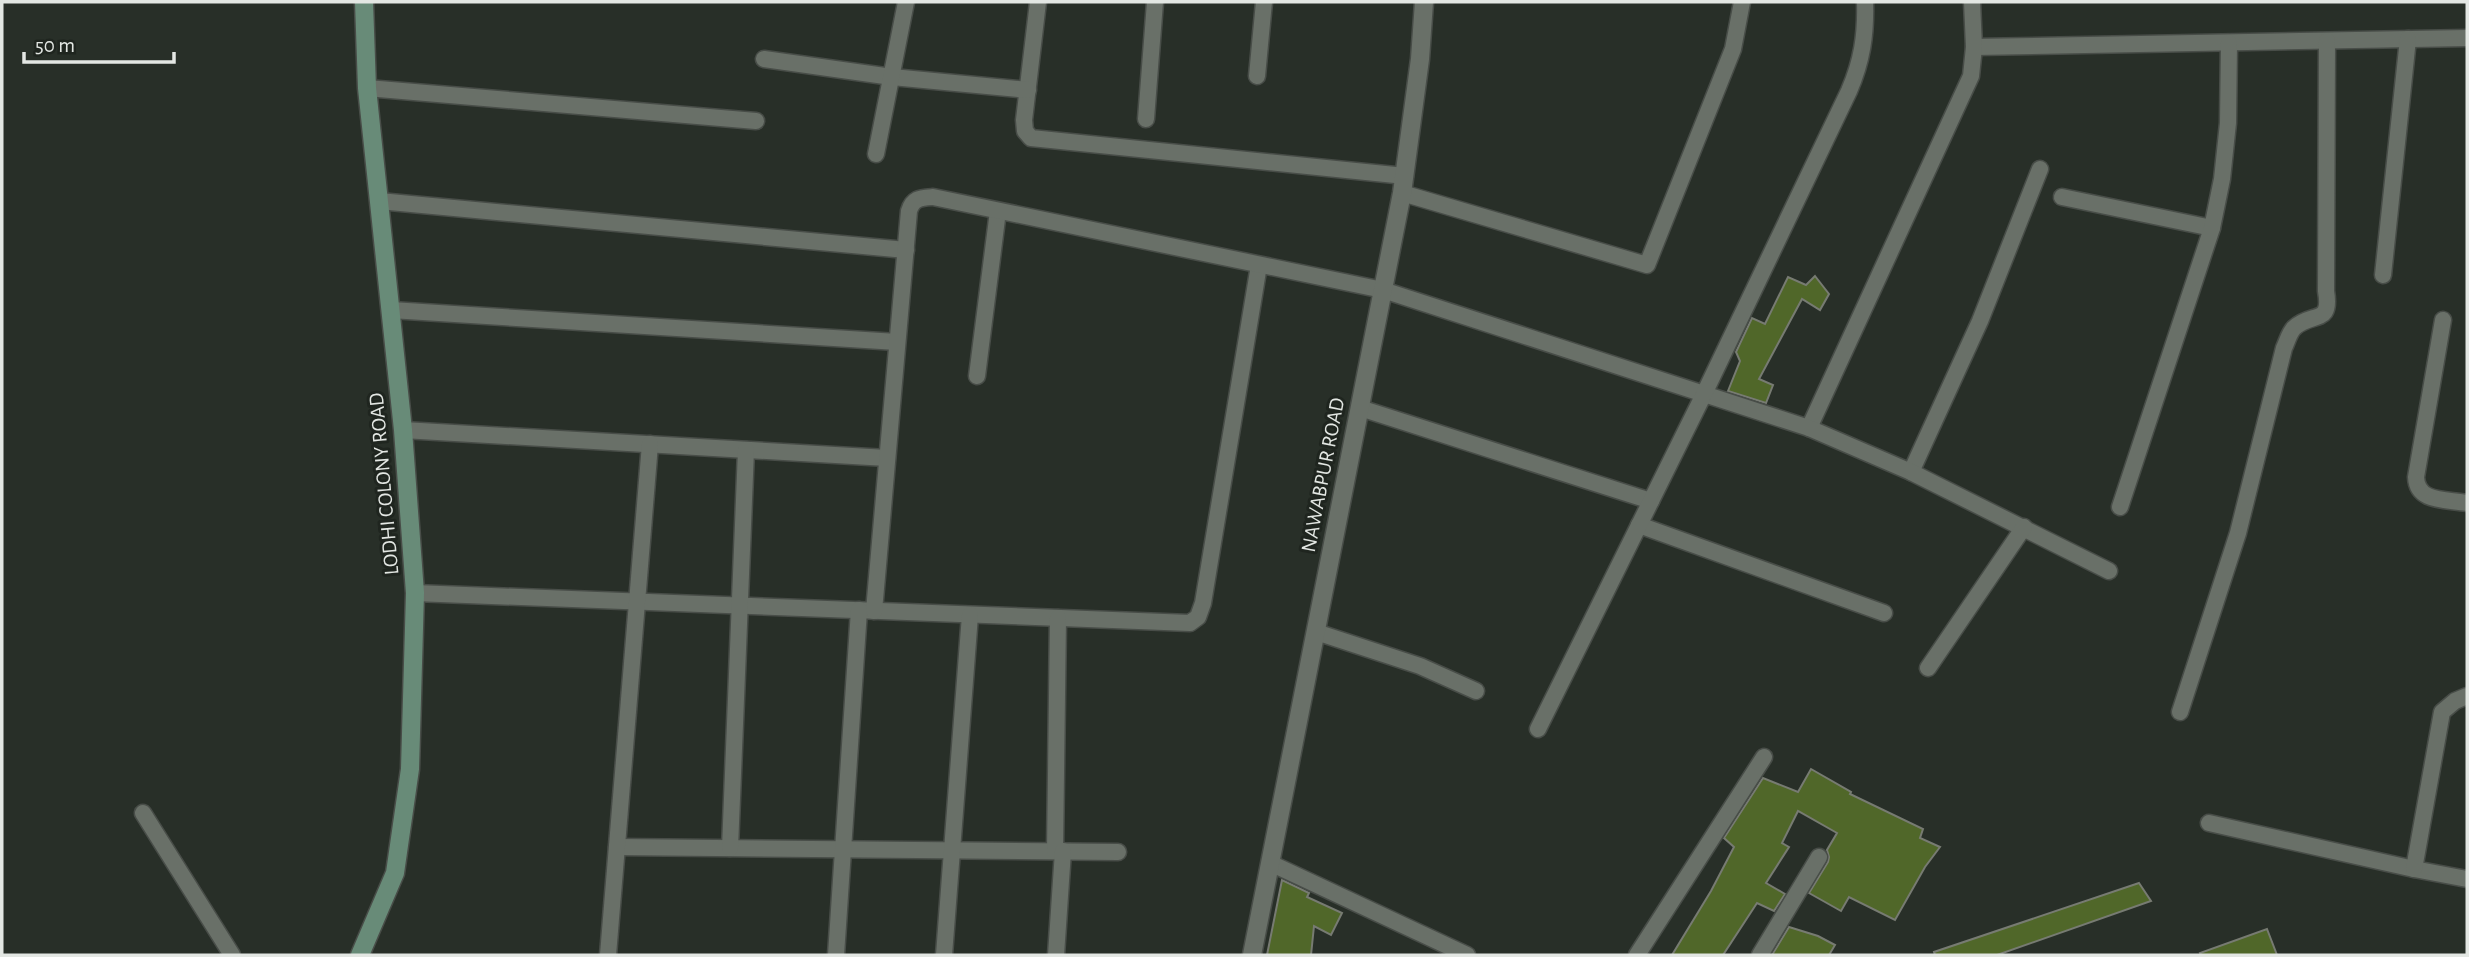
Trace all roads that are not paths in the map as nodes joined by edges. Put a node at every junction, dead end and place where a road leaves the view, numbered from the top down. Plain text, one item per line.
1 (364, 2) edge
2 (906, 2) edge
3 (1038, 2) edge
4 (1155, 2) edge
5 (1264, 2) edge
6 (1424, 2) edge
7 (1742, 2) edge
8 (1865, 2) edge
9 (1972, 2) edge
10 (2467, 38) edge
11 (2408, 39) junction
12 (2327, 41) junction
13 (2229, 43) junction
14 (1974, 47) junction
15 (764, 59) dead end
16 (1257, 76) dead end
17 (891, 77) junction
18 (367, 88) junction
19 (1028, 90) junction
20 (1146, 119) dead end
21 (756, 121) dead end
22 (876, 154) dead end
23 (2040, 169) dead end
24 (1403, 185) junction
25 (2062, 197) dead end
26 (379, 201) junction
27 (998, 211) junction
28 (2212, 228) junction
29 (906, 250) junction
30 (1259, 265) junction
31 (2383, 275) dead end
32 (1383, 290) junction
33 (391, 310) junction
34 (2443, 320) dead end
35 (897, 342) junction
36 (977, 376) dead end
37 (1704, 394) junction
38 (1360, 408) junction
39 (1809, 428) junction
40 (403, 430) junction
41 (650, 444) junction
42 (747, 450) junction
43 (887, 458) junction
44 (1911, 472) junction
45 (1651, 501) junction
46 (2467, 503) edge
47 (2120, 507) dead end
48 (1639, 525) junction
49 (2024, 527) junction
50 (2109, 571) dead end
51 (415, 593) junction
52 (638, 602) junction
53 (740, 606) junction
54 (866, 611) junction
55 (1884, 613) dead end
56 (970, 615) junction
57 (1058, 618) junction
58 (1315, 632) junction
59 (1928, 668) dead end
60 (1476, 691) dead end
61 (2467, 696) edge
62 (2180, 712) dead end
63 (1538, 729) dead end
64 (1764, 757) dead end
65 (143, 813) dead end
66 (2209, 823) dead end
67 (617, 847) junction
68 (730, 848) junction
69 (843, 849) junction
70 (952, 850) junction
71 (1059, 851) junction
72 (1118, 852) dead end
73 (1819, 857) dead end
74 (1270, 863) junction
75 (2414, 869) junction
76 (2467, 879) edge
77 (232, 955) edge
78 (360, 955) edge
79 (608, 955) edge
80 (836, 955) edge
81 (944, 955) edge
82 (1056, 955) edge
83 (1252, 955) edge
84 (1466, 955) edge
85 (1637, 955) edge
86 (1760, 955) edge

1 - 18 main road, LODHI COLONY ROAD
2 - 17 street
3 - 19 street
4 - 20 street
5 - 16 street
6 - 24 street, NAWABPUR ROAD
7 - 24 street
8 - 37 street
9 - 14 street
10 - 11 street
11 - 12 street
11 - 31 street
12 - 13 street
12 - 62 street
13 - 14 street
13 - 28 street
14 - 39 street
15 - 17 street
17 - 19 street
17 - 22 street
18 - 21 street
18 - 26 main road, LODHI COLONY ROAD
19 - 24 street
23 - 44 street
24 - 32 street, NAWABPUR ROAD
25 - 28 street
26 - 29 street
26 - 33 main road, LODHI COLONY ROAD
27 - 29 street
27 - 30 street
27 - 36 street
28 - 47 street
29 - 35 street
30 - 32 street
30 - 57 street
32 - 37 street
32 - 38 street, NAWABPUR ROAD
33 - 35 street
33 - 40 main road, LODHI COLONY ROAD
34 - 46 street
35 - 43 street
37 - 39 street
37 - 45 street
38 - 45 street
38 - 58 street, NAWABPUR ROAD
39 - 44 street
40 - 41 street
40 - 51 main road, LODHI COLONY ROAD
41 - 42 street
41 - 52 street
42 - 43 street
42 - 53 street
43 - 54 street
44 - 49 street
45 - 48 street
48 - 55 street
48 - 63 street
49 - 50 street
49 - 59 street
51 - 52 street
51 - 78 main road, LODHI COLONY ROAD
52 - 53 street
52 - 67 street
53 - 54 street
53 - 68 street
54 - 56 street
54 - 69 street
56 - 57 street
56 - 70 street
57 - 71 street
58 - 60 street
58 - 74 street, NAWABPUR ROAD
61 - 75 street
64 - 85 street
65 - 77 street
66 - 75 street
67 - 68 street
67 - 79 street
68 - 69 street
69 - 70 street
69 - 80 street
70 - 71 street
70 - 81 street
71 - 72 street
71 - 82 street
73 - 86 street
74 - 83 street, NAWABPUR ROAD
74 - 84 street
75 - 76 street

